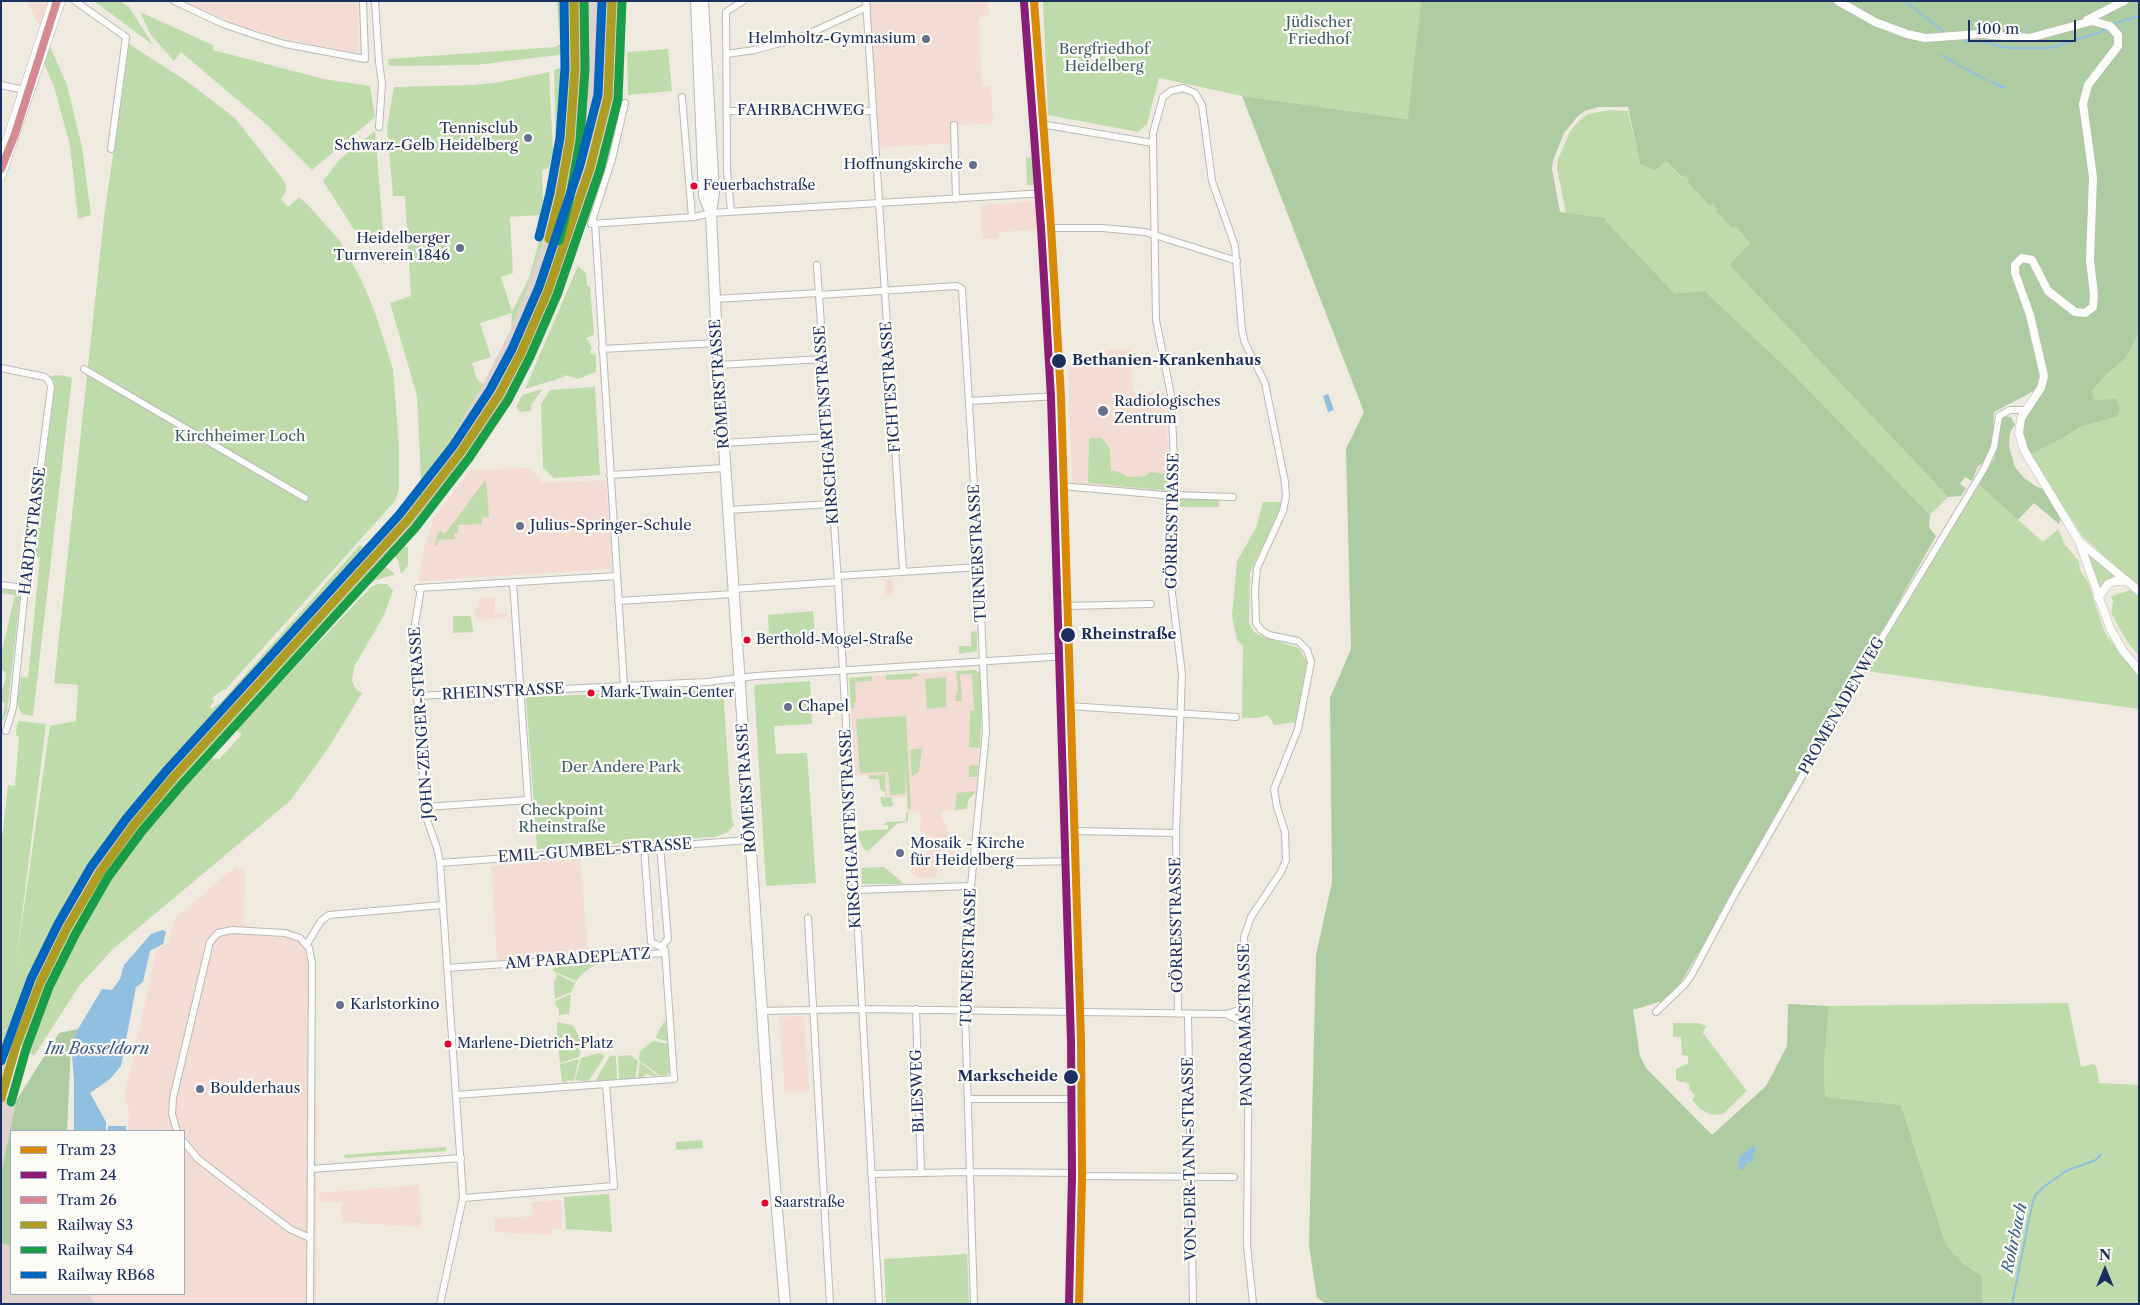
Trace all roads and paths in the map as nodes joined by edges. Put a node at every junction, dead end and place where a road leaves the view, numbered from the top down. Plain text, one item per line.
1 (53, 1) edge
2 (61, 1) edge
3 (75, 1) edge
4 (174, 1) edge
5 (363, 1) edge
6 (375, 1) edge
7 (696, 1) edge
8 (703, 1) edge
9 (743, 1) edge
10 (1032, 1) edge
11 (1838, 1) edge
12 (2124, 1) edge
13 (867, 4) edge
14 (2084, 22) junction
15 (727, 54) junction
16 (1, 85) edge
17 (24, 90) junction
18 (682, 97) dead end
19 (625, 103) dead end
20 (728, 111) junction
21 (873, 111) junction
22 (1041, 124) junction
23 (954, 125) dead end
24 (379, 127) dead end
25 (1153, 142) junction
26 (111, 149) dead end
27 (1, 157) edge
28 (1, 177) edge
29 (1046, 194) junction
30 (956, 199) junction
31 (878, 202) junction
32 (731, 212) junction
33 (711, 213) junction
34 (692, 217) junction
35 (595, 224) junction
36 (1049, 228) junction
37 (1154, 234) junction
38 (1237, 262) junction
39 (817, 265) dead end
40 (885, 291) junction
41 (819, 294) junction
42 (714, 299) junction
43 (717, 343) junction
44 (602, 349) junction
45 (823, 359) junction
46 (718, 365) junction
47 (1, 368) edge
48 (84, 369) dead end
49 (1058, 396) junction
50 (969, 401) junction
51 (2025, 410) junction
52 (828, 437) junction
53 (723, 443) junction
54 (725, 468) junction
55 (610, 475) junction
56 (1061, 486) junction
57 (1175, 495) junction
58 (1233, 497) dead end
59 (305, 498) dead end
60 (832, 504) junction
61 (728, 510) junction
62 (2078, 541) junction
63 (980, 567) junction
64 (903, 571) junction
65 (617, 576) junction
66 (838, 579) junction
67 (2126, 581) junction
68 (513, 582) junction
69 (1, 585) edge
70 (26, 588) junction
71 (734, 591) junction
72 (2139, 591) edge
73 (2098, 598) junction
74 (618, 601) junction
75 (1151, 604) dead end
76 (1065, 606) junction
77 (1067, 656) junction
78 (984, 661) junction
79 (842, 670) junction
80 (2139, 670) edge
81 (740, 679) junction
82 (624, 687) junction
83 (520, 691) junction
84 (417, 696) junction
85 (1069, 706) junction
86 (1180, 713) junction
87 (1236, 717) dead end
88 (6, 731) dead end
89 (425, 806) junction
90 (1073, 831) junction
91 (1176, 833) junction
92 (750, 840) junction
93 (660, 846) junction
94 (644, 847) junction
95 (1074, 861) junction
96 (440, 863) junction
97 (974, 863) junction
98 (971, 886) junction
99 (855, 890) junction
100 (442, 905) junction
101 (808, 918) dead end
102 (307, 944) junction
103 (661, 947) junction
104 (665, 953) junction
105 (447, 968) junction
106 (1249, 1001) junction
107 (814, 1009) junction
108 (862, 1009) junction
109 (916, 1009) junction
110 (761, 1011) junction
111 (965, 1011) junction
112 (1077, 1012) junction
113 (1656, 1012) dead end
114 (1178, 1014) junction
115 (1188, 1014) junction
116 (1226, 1014) junction
117 (1249, 1030) junction
118 (606, 1084) junction
119 (456, 1095) junction
120 (968, 1098) junction
121 (1079, 1099) junction
122 (177, 1130) edge
123 (185, 1143) edge
124 (461, 1158) junction
125 (311, 1169) junction
126 (970, 1172) junction
127 (921, 1173) junction
128 (871, 1174) junction
129 (1080, 1175) junction
130 (1234, 1176) dead end
131 (1191, 1177) junction
132 (464, 1198) junction
133 (310, 1238) junction
134 (310, 1304) edge
135 (440, 1304) edge
136 (785, 1304) edge
137 (830, 1304) edge
138 (879, 1304) edge
139 (974, 1304) edge
140 (1077, 1304) edge
141 (1193, 1304) edge
142 (1254, 1304) edge

1 - 17 street
2 - 28 street
3 - 26 street
4 - 5 street
6 - 24 street
7 - 33 main road, RÖMERSTRASSE
8 - 33 main road, RÖMERSTRASSE
9 - 15 street
10 - 22 main road
11 - 14 street
12 - 14 street
13 - 15 street
13 - 21 street, FICHTESTRASSE
14 - 51 street
15 - 20 street
16 - 17 street
17 - 27 street
18 - 34 street
19 - 35 street
20 - 21 street, FAHRBACHWEG
20 - 32 street
21 - 31 street, FICHTESTRASSE
22 - 25 street
22 - 29 main road
23 - 30 street
25 - 37 street, GÖRRESSTRASSE
25 - 38 street, PANORAMASTRASSE
29 - 30 street
29 - 36 main road
30 - 31 street
31 - 32 street
31 - 40 street, FICHTESTRASSE
32 - 33 street
33 - 34 street
33 - 42 main road, RÖMERSTRASSE
34 - 35 street
35 - 44 street
36 - 37 street
36 - 49 main road
37 - 38 street
37 - 57 street, GÖRRESSTRASSE
38 - 106 street, PANORAMASTRASSE
39 - 41 street, KIRSCHGARTENSTRASSE
40 - 41 street
40 - 50 street, TURNERSTRASSE
40 - 64 street, FICHTESTRASSE
41 - 42 street
41 - 45 street, KIRSCHGARTENSTRASSE
42 - 43 main road, RÖMERSTRASSE
43 - 44 street
43 - 46 main road, RÖMERSTRASSE
44 - 55 street
45 - 46 street
45 - 52 street, KIRSCHGARTENSTRASSE
46 - 53 main road, RÖMERSTRASSE
47 - 70 street, HARDTSTRASSE
48 - 59 street
49 - 50 street
49 - 56 main road
50 - 63 street, TURNERSTRASSE
51 - 62 street
51 - 113 street, PROMENADENWEG
52 - 53 street
52 - 60 street, KIRSCHGARTENSTRASSE
53 - 54 main road, RÖMERSTRASSE
54 - 55 street
54 - 61 main road, RÖMERSTRASSE
55 - 65 street
56 - 57 street
56 - 76 main road
57 - 58 street
57 - 86 street, GÖRRESSTRASSE
60 - 61 street
60 - 66 street, KIRSCHGARTENSTRASSE
61 - 71 main road, RÖMERSTRASSE
62 - 67 street
62 - 73 street
63 - 64 street
63 - 78 street, TURNERSTRASSE
64 - 66 street
65 - 68 street
65 - 74 street
66 - 71 street
66 - 79 street, KIRSCHGARTENSTRASSE
67 - 72 street
67 - 73 street
68 - 83 street
68 - 84 street, JOHN-ZENGER-STRASSE
69 - 70 street
70 - 88 street, HARDTSTRASSE
71 - 74 street
71 - 81 main road, RÖMERSTRASSE
73 - 80 street
74 - 82 street
75 - 76 street
76 - 77 main road
77 - 78 street, RHEINSTRASSE
77 - 85 main road
78 - 79 street, RHEINSTRASSE
78 - 97 street, TURNERSTRASSE
79 - 81 street, RHEINSTRASSE
79 - 99 street, KIRSCHGARTENSTRASSE
81 - 82 street, RHEINSTRASSE
81 - 92 main road, RÖMERSTRASSE
82 - 83 street, RHEINSTRASSE
83 - 84 street, RHEINSTRASSE
83 - 89 street
84 - 89 street, JOHN-ZENGER-STRASSE
85 - 86 street
85 - 90 main road
86 - 87 street
86 - 91 street, GÖRRESSTRASSE
89 - 96 street, JOHN-ZENGER-STRASSE
90 - 91 street
90 - 95 main road
91 - 114 street, GÖRRESSTRASSE
92 - 93 street, EMIL-GUMBEL-STRASSE
92 - 110 main road, RÖMERSTRASSE
93 - 94 street, EMIL-GUMBEL-STRASSE
93 - 103 street
94 - 96 street, EMIL-GUMBEL-STRASSE
94 - 103 street
95 - 97 street
95 - 112 main road
96 - 100 street, JOHN-ZENGER-STRASSE
97 - 98 street, TURNERSTRASSE
98 - 99 street
98 - 111 street, TURNERSTRASSE
99 - 108 street, KIRSCHGARTENSTRASSE
100 - 102 street
100 - 105 street, JOHN-ZENGER-STRASSE
101 - 107 street
102 - 122 street
102 - 125 street
103 - 104 street
104 - 105 street, AM PARADEPLATZ
104 - 118 street, AM PARADEPLATZ
105 - 119 street, JOHN-ZENGER-STRASSE
106 - 116 street
106 - 117 street, PANORAMASTRASSE
107 - 108 street
107 - 110 street
107 - 137 street
108 - 109 street
108 - 128 street, KIRSCHGARTENSTRASSE
109 - 111 street
109 - 127 street, BLIESWEG
110 - 136 main road, RÖMERSTRASSE
111 - 112 street
111 - 120 street, TURNERSTRASSE
112 - 114 street
112 - 121 main road
114 - 115 street
115 - 116 street
115 - 131 street, VON-DER-TANN-STRASSE
116 - 117 street
117 - 142 street, PANORAMASTRASSE
118 - 119 street, AM PARADEPLATZ
118 - 132 street
119 - 124 street, JOHN-ZENGER-STRASSE
120 - 121 street
120 - 126 street, TURNERSTRASSE
121 - 129 main road
123 - 133 street
124 - 125 street
124 - 132 street, JOHN-ZENGER-STRASSE
125 - 133 street
126 - 127 street
126 - 129 street
126 - 139 street, TURNERSTRASSE
127 - 128 street
128 - 138 street, KIRSCHGARTENSTRASSE
129 - 131 street
129 - 140 main road
130 - 131 street
131 - 141 street, VON-DER-TANN-STRASSE
132 - 135 street, JOHN-ZENGER-STRASSE
133 - 134 street

